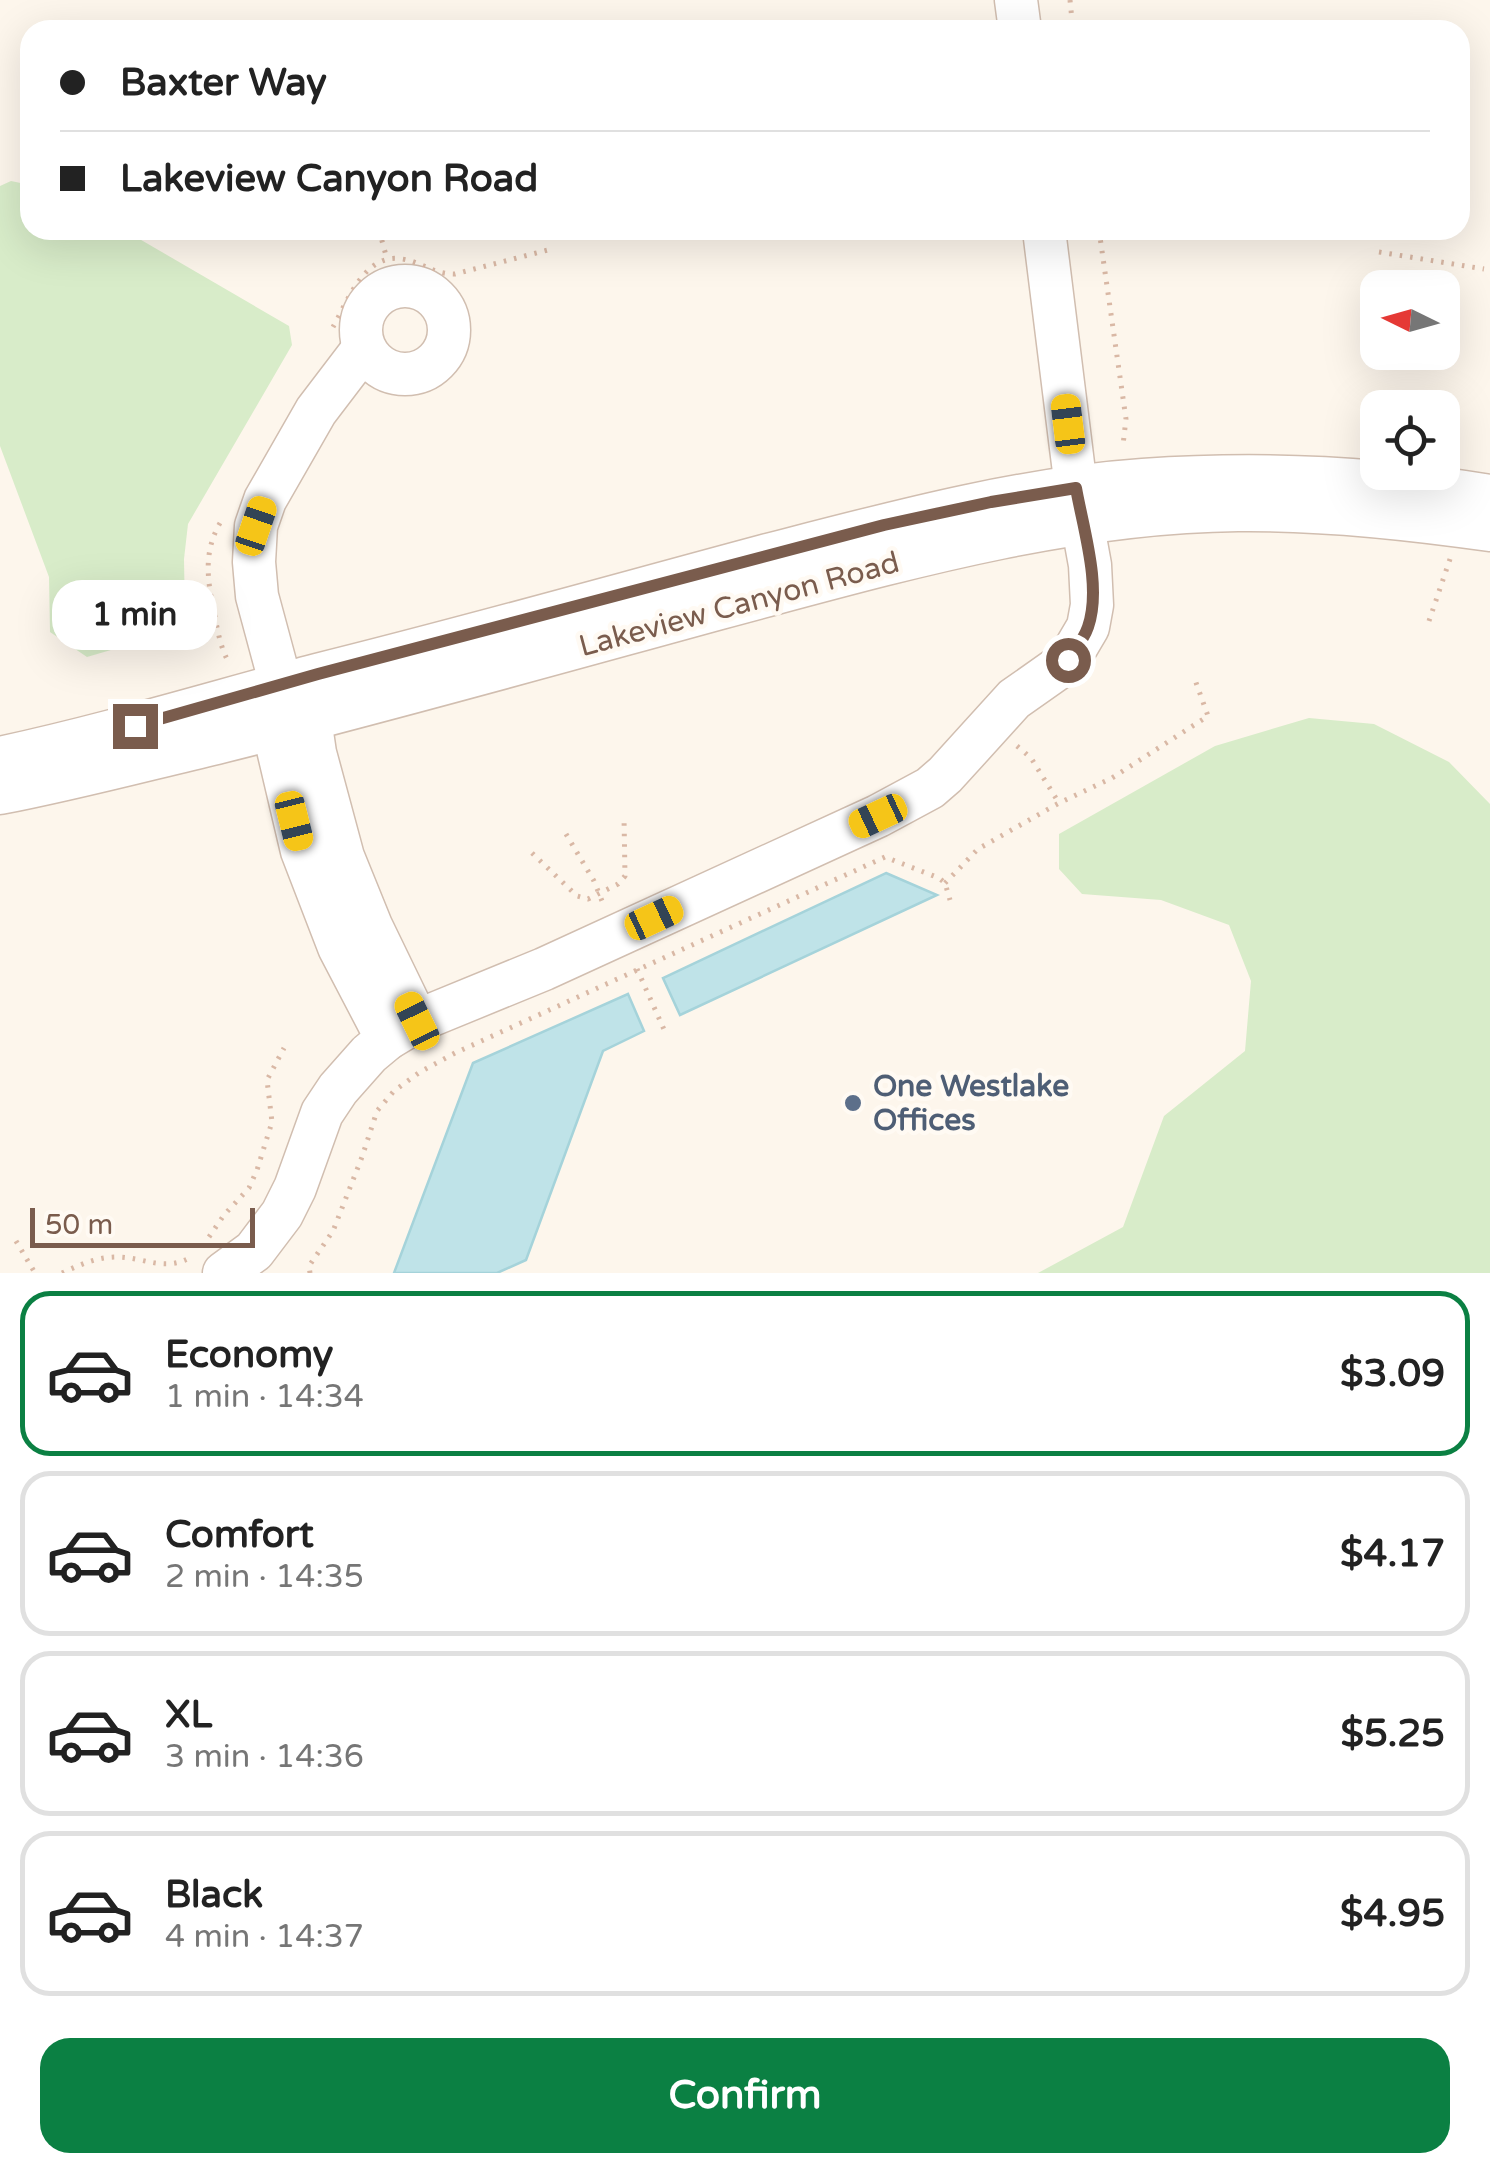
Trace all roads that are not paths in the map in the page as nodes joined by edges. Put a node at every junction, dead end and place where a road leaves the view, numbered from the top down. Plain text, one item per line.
1 (1045, 240) edge
2 (364, 348) dead end
3 (1490, 496) edge
4 (1079, 505) junction
5 (1490, 530) edge
6 (281, 684) junction
7 (291, 724) junction
8 (0, 758) edge
9 (0, 793) edge
10 (402, 1030) junction
11 (224, 1273) edge

1 - 4 street
2 - 6 street
3 - 4 street, Lakeview Canyon Road
4 - 5 street, Lakeview Canyon Road
4 - 6 street, Lakeview Canyon Road
4 - 7 street, Lakeview Canyon Road
4 - 10 street
6 - 7 street
6 - 8 street, Lakeview Canyon Road
7 - 9 street, Lakeview Canyon Road
7 - 10 street
10 - 11 street

